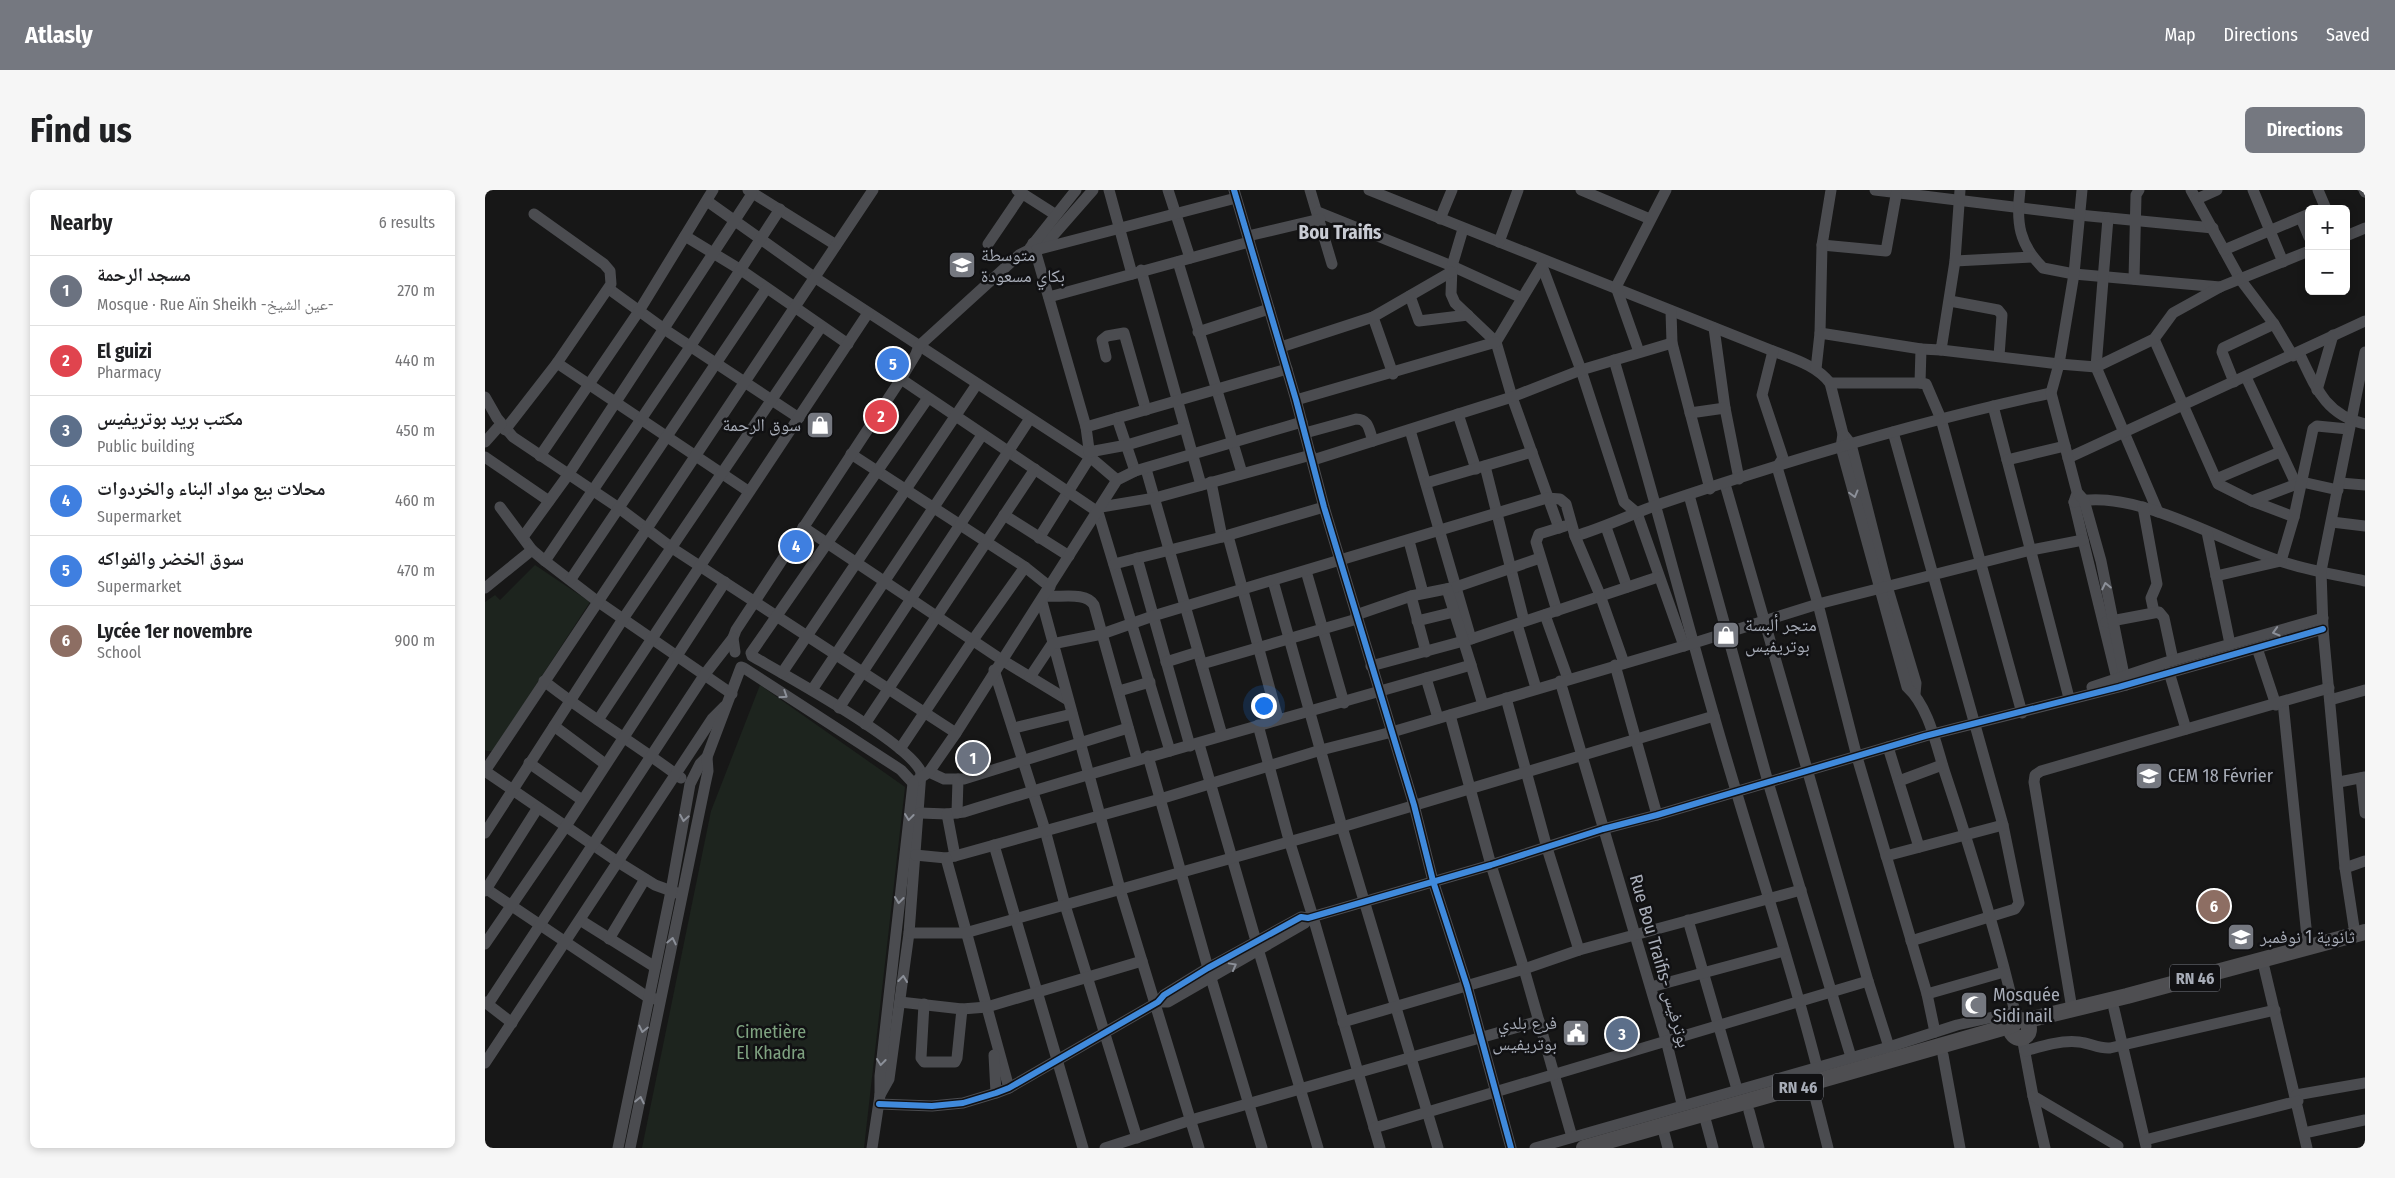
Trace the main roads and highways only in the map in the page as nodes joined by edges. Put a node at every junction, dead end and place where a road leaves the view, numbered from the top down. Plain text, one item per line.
1 (2362, 936) edge
2 (2020, 1030) junction
3 (1666, 1141) edge
4 (1578, 1143) edge
5 (1617, 1148) edge

1 - 2 highway, RN 46
1 - 2 highway, RN 46
2 - 3 highway, RN 46
2 - 4 highway, RN 46
3 - 5 highway, RN 46

